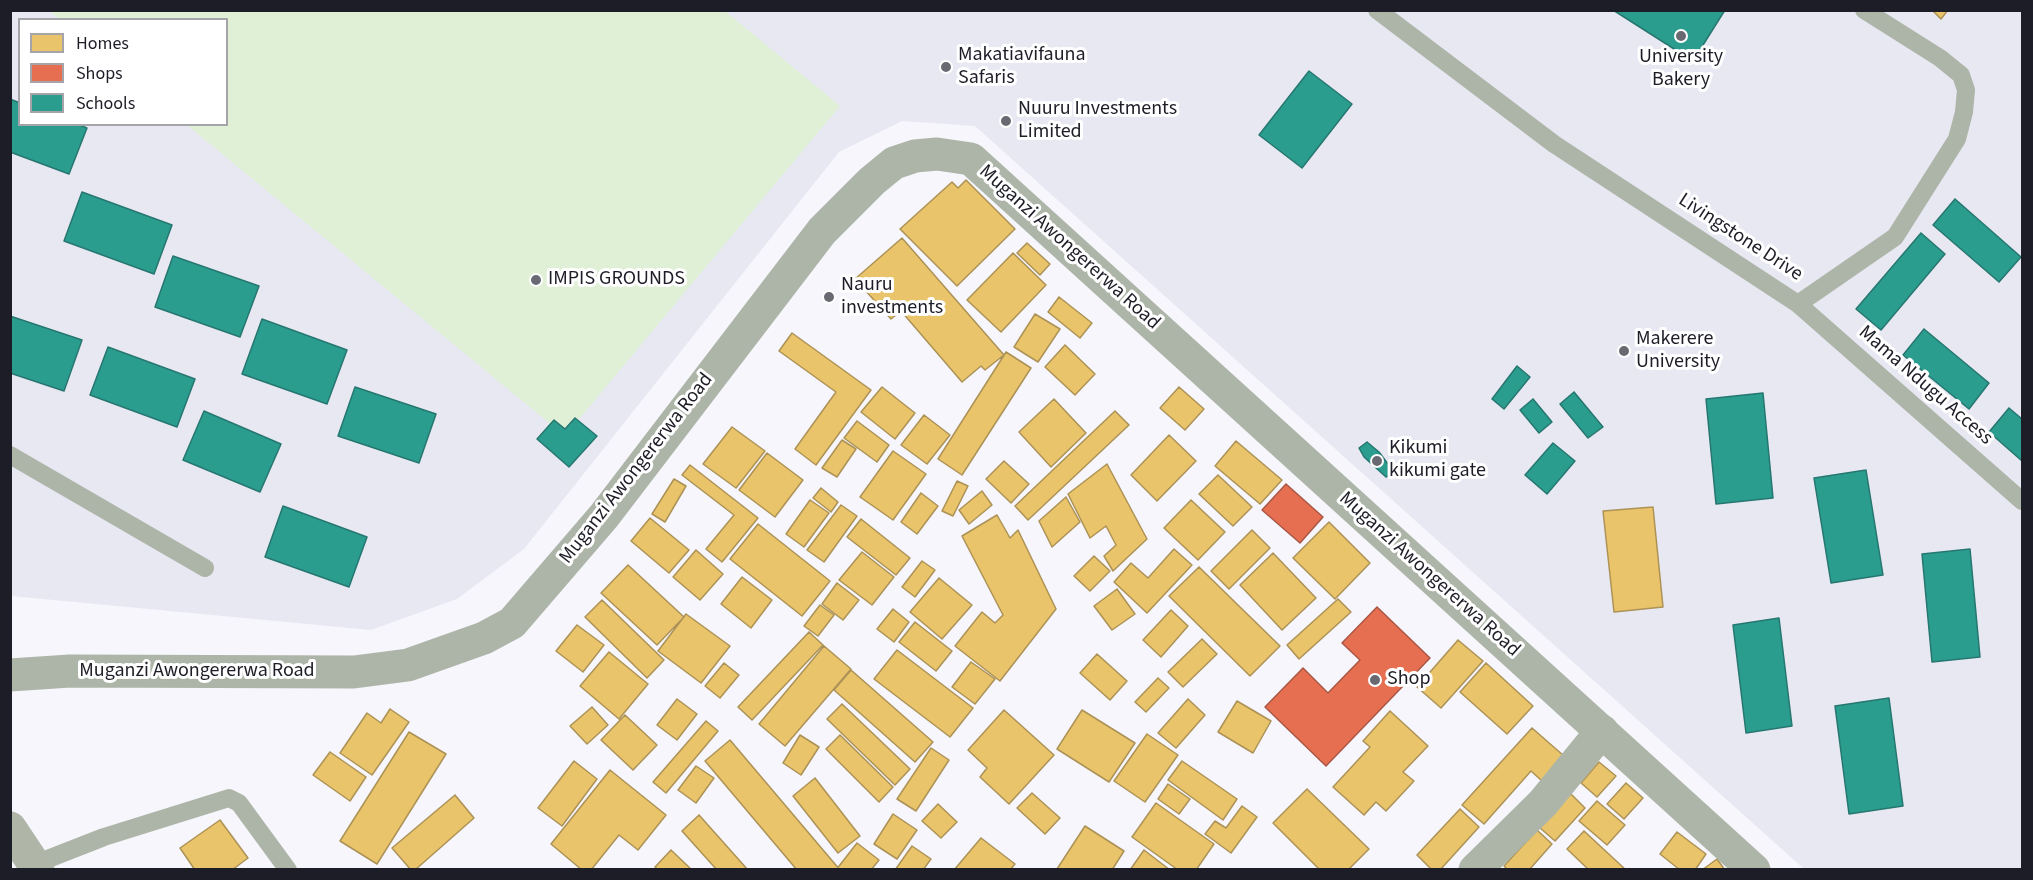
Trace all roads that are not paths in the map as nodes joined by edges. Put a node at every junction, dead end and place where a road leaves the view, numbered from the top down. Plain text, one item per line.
1 (1377, 10) edge
2 (1864, 10) edge
3 (1798, 304) junction
4 (10, 455) edge
5 (2022, 501) edge
6 (205, 568) dead end
7 (10, 675) edge
8 (1602, 731) junction
9 (10, 828) edge
10 (37, 867) edge
11 (288, 870) edge
12 (1475, 870) edge
13 (1754, 870) edge

1 - 3 lane, Livingstone Drive
2 - 3 lane, Livingstone Drive
3 - 5 lane, Mama Ndugu Access
4 - 6 lane
7 - 8 street, Muganzi Awongererwa Road
8 - 12 street
8 - 13 street, Muganzi Awongererwa Road
9 - 10 main road
10 - 11 lane

